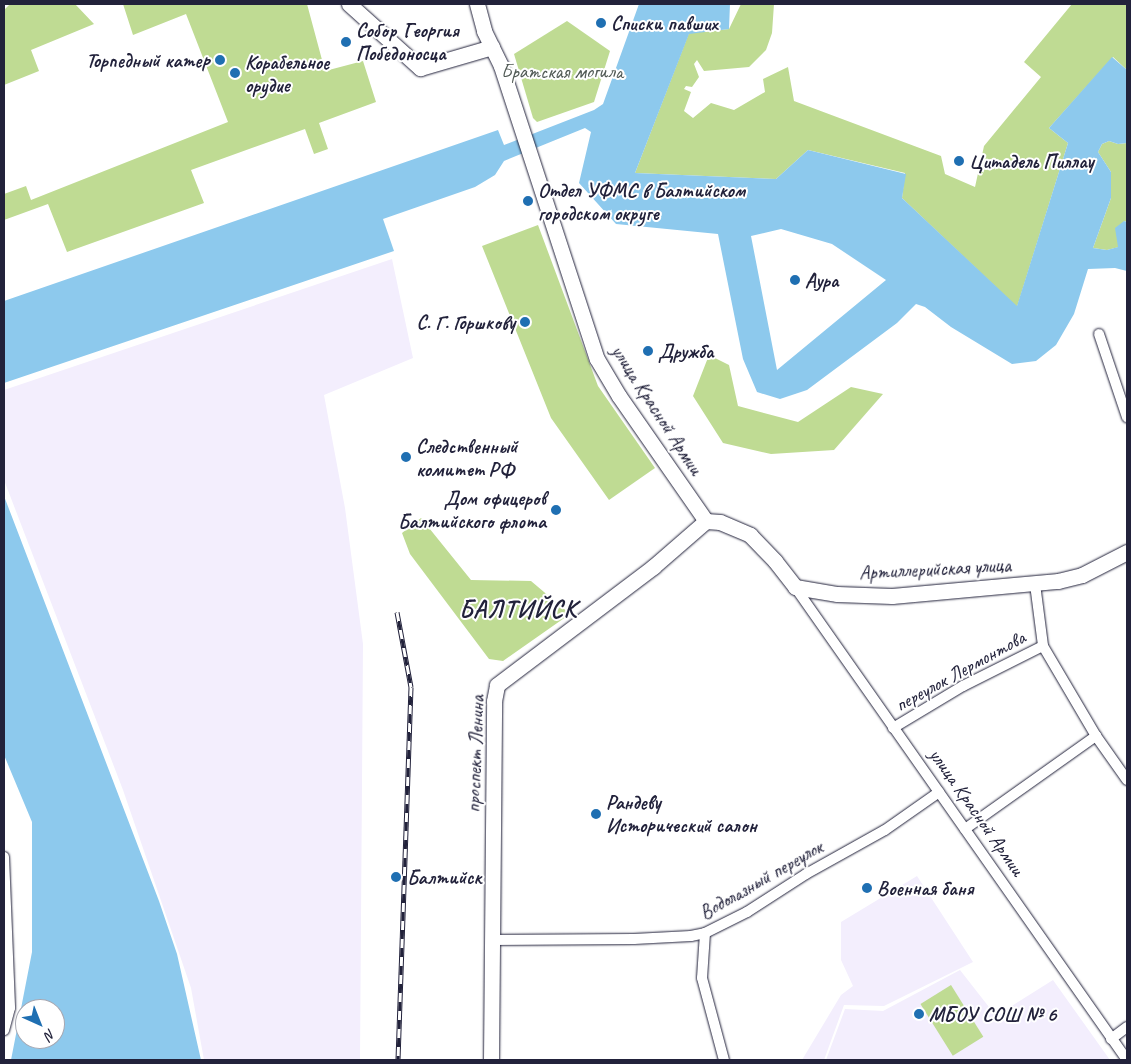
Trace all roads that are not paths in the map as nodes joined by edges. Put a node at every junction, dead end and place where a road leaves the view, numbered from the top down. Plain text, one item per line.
1 (348, 4) edge
2 (477, 4) edge
3 (492, 48) junction
4 (1099, 334) dead end
5 (1127, 417) edge
6 (706, 521) junction
7 (1127, 552) edge
8 (1035, 584) junction
9 (795, 587) junction
10 (1043, 646) junction
11 (893, 728) junction
12 (1096, 736) junction
13 (1127, 780) edge
14 (939, 792) junction
15 (964, 829) junction
16 (4, 857) edge
17 (705, 933) junction
18 (492, 940) junction
19 (7, 1007) edge
20 (1127, 1027) edge
21 (4, 1030) edge
22 (1111, 1039) junction
23 (491, 1060) edge
24 (724, 1060) edge
25 (1127, 1060) edge

1 - 3 street
2 - 3 street, улица Красной Армии
3 - 6 street, улица Красной Армии
4 - 5 street
6 - 9 street
6 - 18 street, проспект Ленина
7 - 8 street, Артиллерийская улица
8 - 9 street, Артиллерийская улица
8 - 10 street
9 - 11 street, улица Красной Армии
10 - 11 street, переулок Лермонтова
10 - 12 street
11 - 14 street, улица Красной Армии
12 - 13 street
12 - 15 street
14 - 15 street, улица Красной Армии
14 - 17 street, Водолазный переулок
15 - 22 street, улица Красной Армии
16 - 19 street
17 - 18 street, Водолазный переулок
17 - 24 street
18 - 23 street, проспект Ленина
19 - 21 street
20 - 22 street
22 - 25 street, улица Красной Армии

